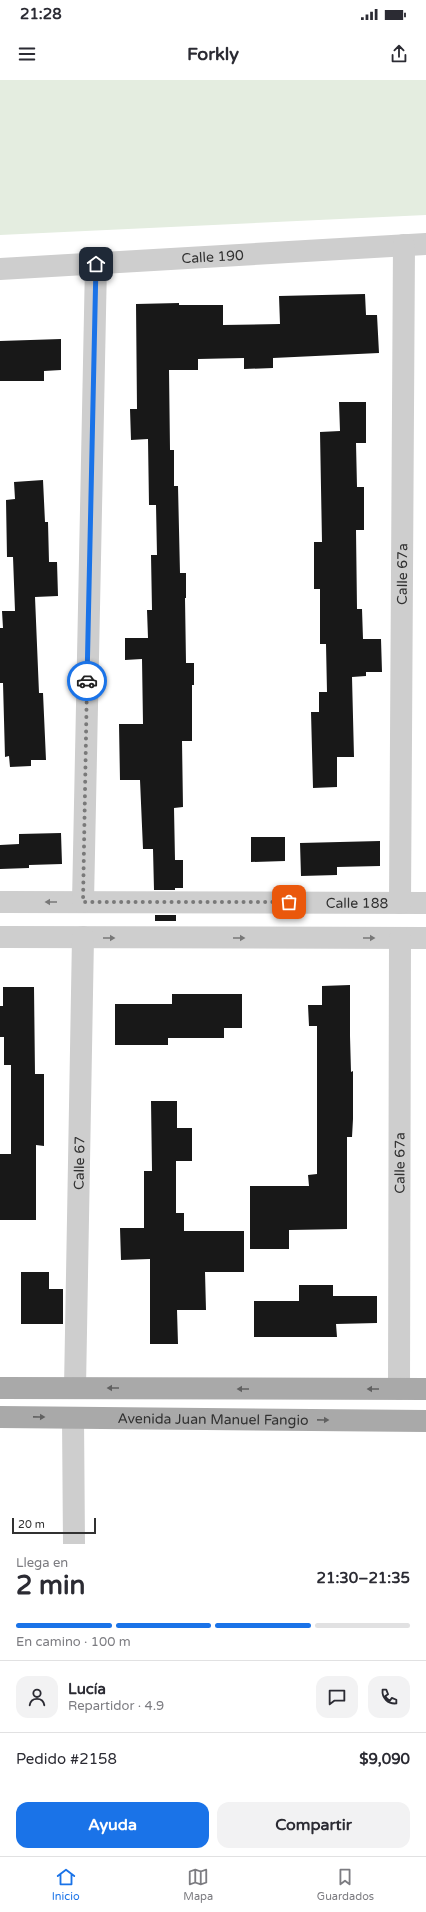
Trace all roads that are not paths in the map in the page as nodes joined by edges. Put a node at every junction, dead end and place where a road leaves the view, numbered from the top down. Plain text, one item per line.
1 (426, 244) edge
2 (404, 245) junction
3 (96, 264) junction
4 (0, 269) edge
5 (0, 902) edge
6 (83, 902) junction
7 (400, 903) junction
8 (426, 903) edge
9 (0, 937) edge
10 (83, 938) junction
11 (400, 938) junction
12 (426, 938) edge
13 (0, 1388) edge
14 (75, 1388) junction
15 (399, 1389) junction
16 (426, 1389) edge
17 (0, 1417) edge
18 (73, 1418) junction
19 (426, 1421) edge
20 (74, 1544) edge

1 - 2 street, Calle 190
2 - 3 street, Calle 190
2 - 7 street, Calle 67a
3 - 4 street, Calle 190
3 - 6 street
6 -> 5 street, Calle 188
6 - 7 street, Calle 188
7 - 8 street, Calle 188
9 - 10 street
10 -> 11 street
10 - 14 street, Calle 67
11 - 12 street
11 - 15 street, Calle 67a
13 - 14 main road, Avenida Juan Manuel Fangio
15 -> 14 main road, Avenida Juan Manuel Fangio
15 - 16 main road, Avenida Juan Manuel Fangio
17 -> 18 main road, Avenida Juan Manuel Fangio
18 -> 19 main road, Avenida Juan Manuel Fangio
18 - 20 street

